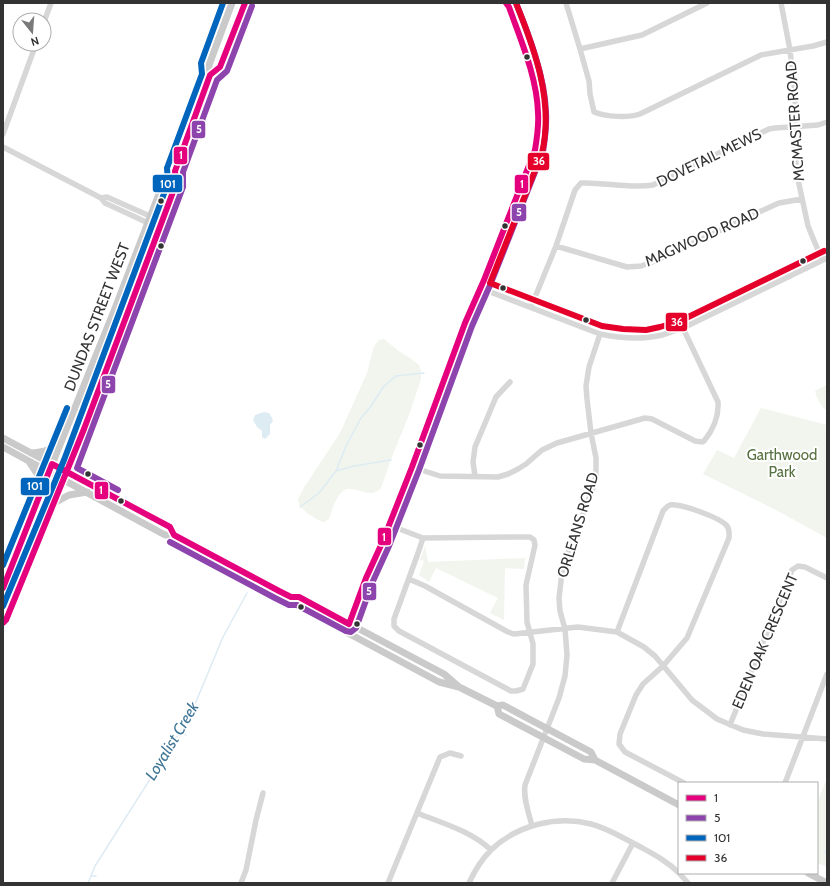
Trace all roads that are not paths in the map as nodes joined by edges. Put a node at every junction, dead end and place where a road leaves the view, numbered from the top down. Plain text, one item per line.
1 (232, 3) edge
2 (245, 3) edge
3 (566, 3) edge
4 (707, 3) edge
5 (781, 3) edge
6 (508, 4) edge
7 (827, 42) edge
8 (580, 49) junction
9 (790, 50) junction
10 (33, 52) edge
11 (210, 75) junction
12 (827, 122) edge
13 (796, 126) junction
14 (3, 134) edge
15 (3, 147) edge
16 (175, 171) junction
17 (802, 199) junction
18 (149, 220) junction
19 (160, 224) junction
20 (556, 246) junction
21 (824, 259) edge
22 (480, 288) junction
23 (531, 307) junction
24 (682, 328) junction
25 (600, 334) junction
26 (510, 382) dead end
27 (591, 433) junction
28 (3, 438) edge
29 (62, 440) junction
30 (3, 447) edge
31 (31, 453) junction
32 (28, 461) junction
33 (52, 464) junction
34 (412, 467) junction
35 (49, 472) junction
36 (67, 472) junction
37 (475, 476) junction
38 (64, 480) junction
39 (42, 490) junction
40 (87, 492) junction
41 (54, 503) junction
42 (389, 525) junction
43 (174, 535) junction
44 (423, 538) junction
45 (827, 578) edge
46 (409, 579) junction
47 (3, 588) edge
48 (291, 597) junction
49 (3, 622) edge
50 (349, 624) junction
51 (565, 629) junction
52 (530, 631) junction
53 (346, 632) junction
54 (617, 632) junction
55 (664, 666) junction
56 (827, 674) edge
57 (459, 687) junction
58 (497, 706) junction
59 (730, 725) junction
60 (547, 728) junction
61 (543, 737) junction
62 (802, 737) junction
63 (827, 738) edge
64 (461, 756) dead end
65 (595, 760) junction
66 (682, 782) edge
67 (785, 782) edge
68 (263, 793) dead end
69 (678, 804) edge
70 (416, 813) junction
71 (532, 826) junction
72 (634, 843) junction
73 (491, 850) junction
74 (678, 872) edge
75 (680, 874) edge
76 (810, 874) edge
77 (241, 883) edge
78 (388, 883) edge
79 (469, 883) edge
80 (612, 883) edge
81 (688, 883) edge
82 (827, 883) edge

1 - 11 main road, DUNDAS STREET WEST
2 - 11 main road, DUNDAS STREET WEST
3 - 8 street
4 - 8 street
5 - 9 street, MCMASTER ROAD
6 - 22 street
7 - 9 street
8 - 9 street
9 - 13 street, MCMASTER ROAD
10 - 14 street
11 - 16 main road, DUNDAS STREET WEST
12 - 13 street, DOVETAIL MEWS
13 - 17 street, MCMASTER ROAD
13 - 20 street, DOVETAIL MEWS
15 - 18 street
16 - 18 main road, DUNDAS STREET WEST
16 - 19 main road, DUNDAS STREET WEST
17 - 20 street, MAGWOOD ROAD
17 - 21 street, MCMASTER ROAD
18 - 19 street
18 - 29 main road, DUNDAS STREET WEST
19 - 36 main road, DUNDAS STREET WEST
20 - 23 street, DOVETAIL MEWS
21 - 24 street
22 - 23 street
22 - 34 street
23 - 25 street
24 - 25 street
24 - 27 street
25 - 27 street, ORLEANS ROAD
26 - 37 street
27 - 37 street
27 - 51 street, ORLEANS ROAD
28 - 31 main road
29 - 31 main road
29 - 33 main road, DUNDAS STREET WEST
30 - 32 main road
31 - 33 main road
32 - 35 main road
32 - 39 main road
33 - 35 main road, DUNDAS STREET WEST
33 - 36 main road
34 - 37 street
34 - 42 street
35 - 38 main road
35 - 39 main road, DUNDAS STREET WEST
36 - 38 main road, DUNDAS STREET WEST
36 - 43 main road
38 - 40 main road
38 - 41 main road, DUNDAS STREET WEST
39 - 47 main road, DUNDAS STREET WEST
40 - 41 main road
40 - 43 main road
41 - 49 main road, DUNDAS STREET WEST
42 - 44 street
42 - 50 street
43 - 48 main road
44 - 46 street
44 - 52 street
45 - 59 street, EDEN OAK CRESCENT
46 - 52 street
46 - 52 street
48 - 50 main road
48 - 53 main road
50 - 53 street
50 - 57 main road
51 - 52 street
51 - 54 street
51 - 60 street, ORLEANS ROAD
53 - 57 main road
54 - 55 street
54 - 55 street
55 - 59 street
55 - 66 street
56 - 62 street
57 - 58 main road
58 - 60 main road
58 - 61 main road
59 - 62 street
60 - 61 street, ORLEANS ROAD
60 - 65 main road
61 - 65 main road
61 - 71 street, ORLEANS ROAD
62 - 63 street
62 - 67 street
64 - 70 street
65 - 69 main road
68 - 77 street
70 - 73 street
70 - 78 street
71 - 72 street
71 - 73 street
72 - 74 street
72 - 80 street
73 - 79 street
75 - 81 street
76 - 82 main road

